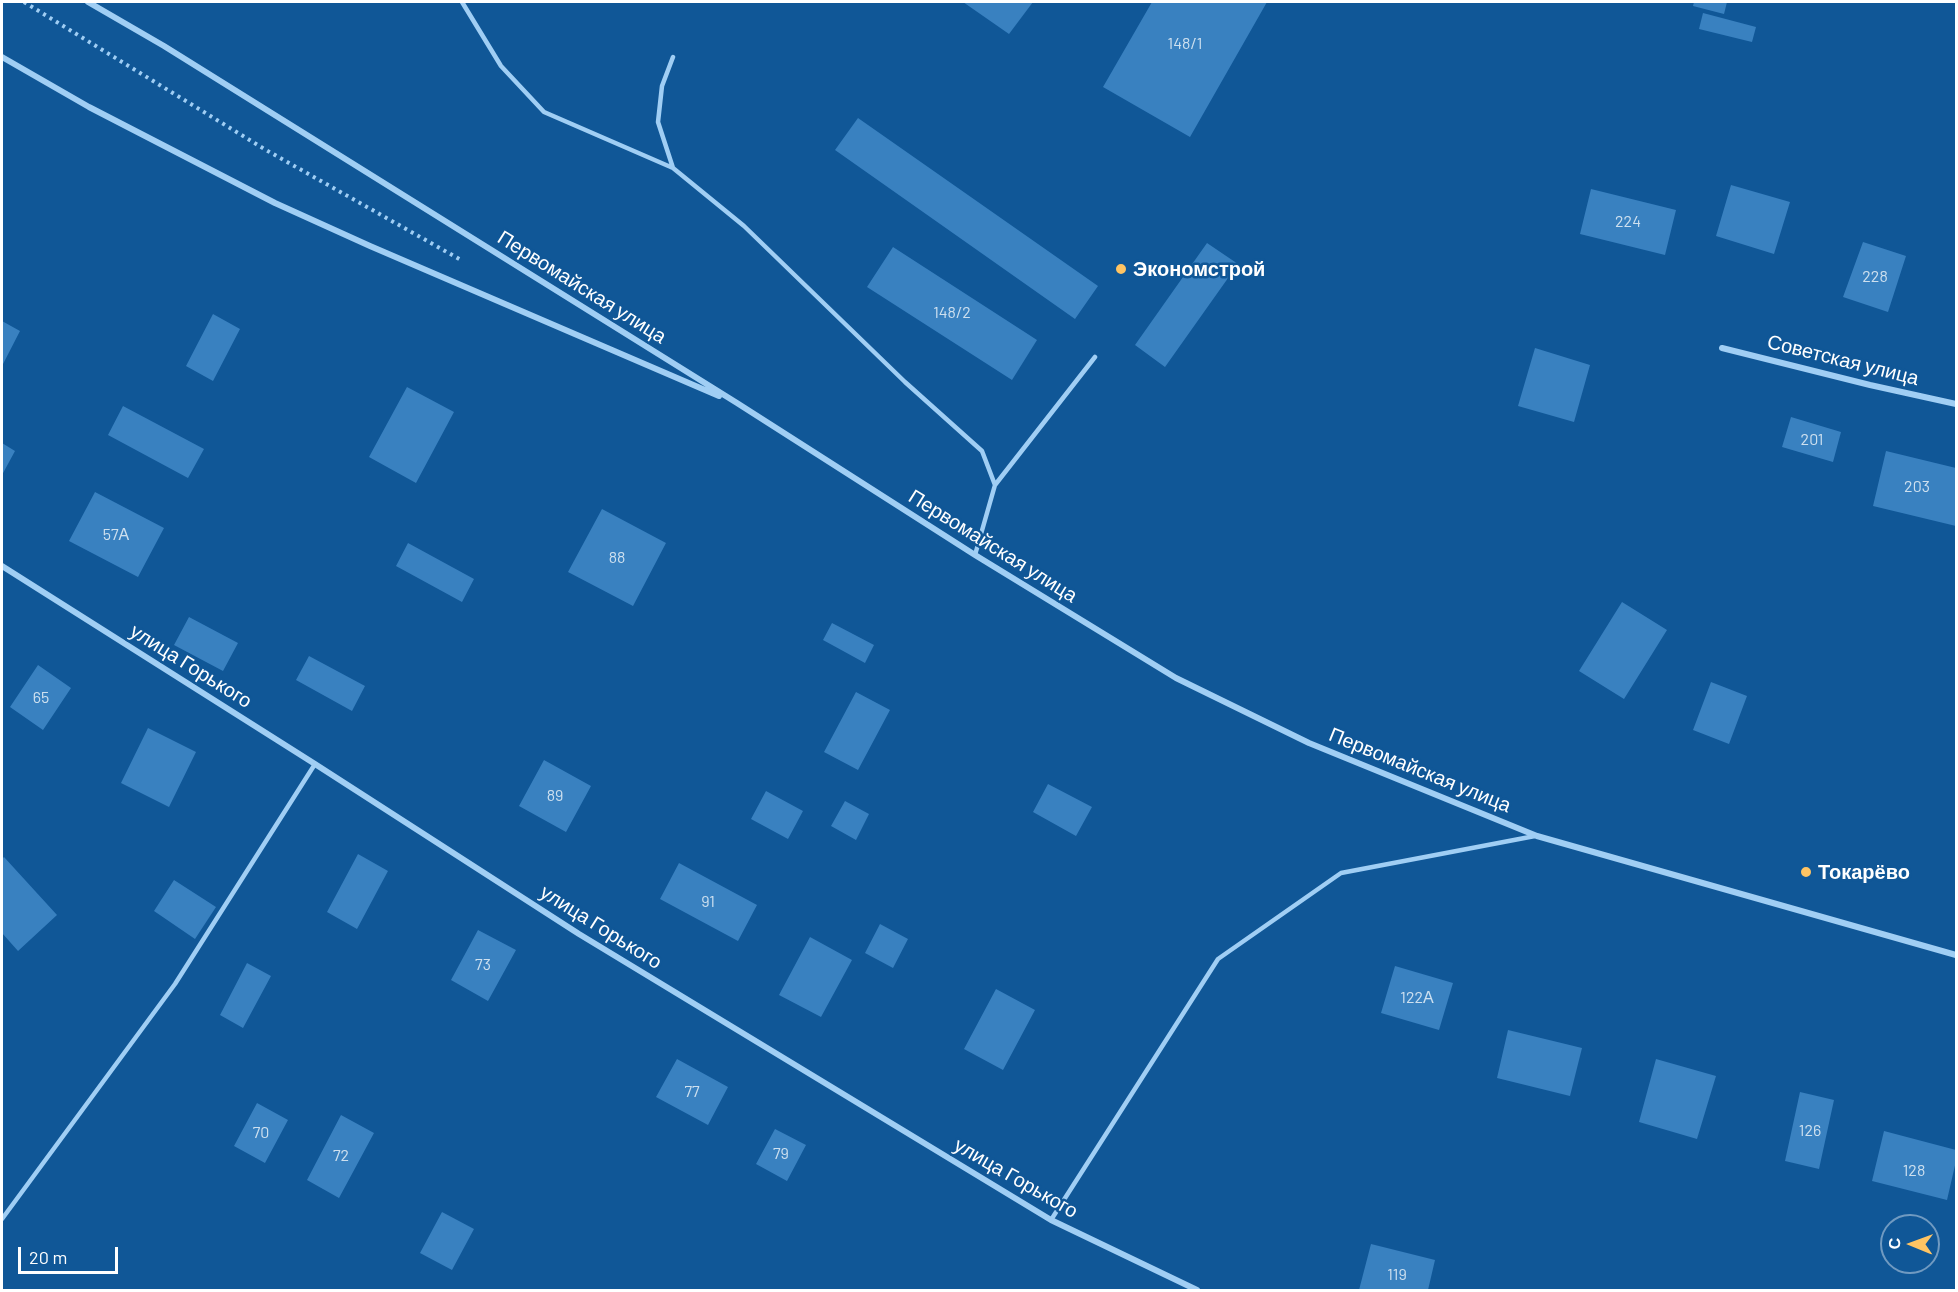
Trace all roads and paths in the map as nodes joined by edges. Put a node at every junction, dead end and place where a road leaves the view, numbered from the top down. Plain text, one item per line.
1 (24, 2) edge
2 (88, 2) edge
3 (462, 2) edge
4 (2, 57) edge
5 (673, 57) dead end
6 (673, 168) junction
7 (461, 261) dead end
8 (1722, 348) dead end
9 (1095, 357) dead end
10 (737, 403) junction
11 (1956, 404) edge
12 (995, 485) junction
13 (975, 555) junction
14 (2, 566) edge
15 (315, 764) junction
16 (1537, 836) junction
17 (1956, 955) edge
18 (2, 1219) edge
19 (1051, 1220) junction
20 (1197, 1290) edge

1 - 7 path
2 - 10 street, Первомайская улица
3 - 6 lane
4 - 10 street
5 - 6 lane
6 - 12 lane
8 - 11 street, Советская улица
9 - 12 lane
10 - 13 street, Первомайская улица
12 - 13 lane
13 - 16 street, Первомайская улица
14 - 15 street, улица Горького
15 - 18 lane
15 - 19 street, улица Горького
16 - 17 street, Первомайская улица
16 - 19 lane
19 - 20 street, улица Горького

